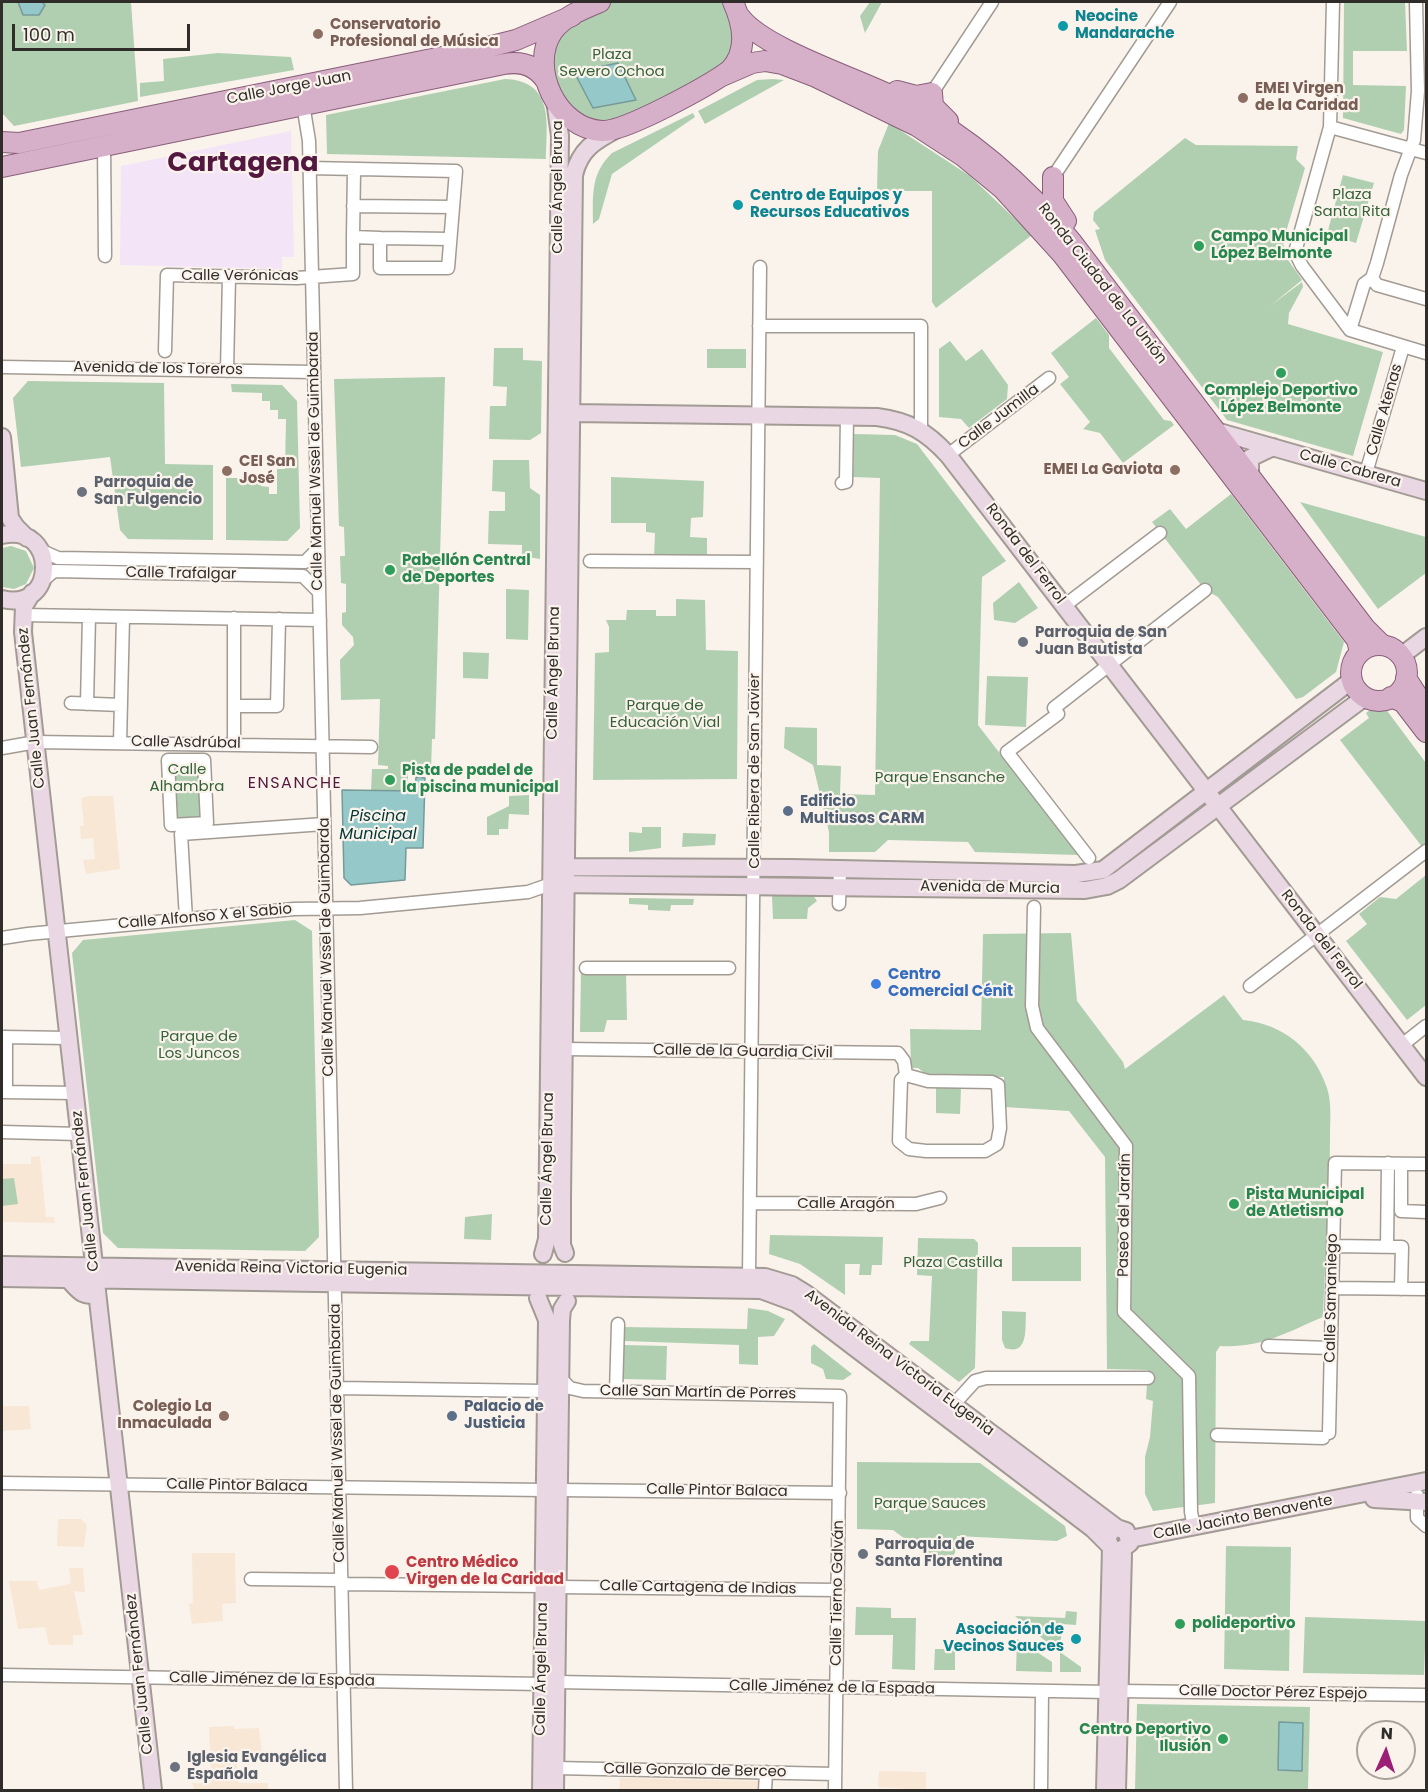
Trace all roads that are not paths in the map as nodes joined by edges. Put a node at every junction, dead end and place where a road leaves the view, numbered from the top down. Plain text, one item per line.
1 (600, 2) edge
2 (992, 2) edge
3 (1170, 2) edge
4 (1333, 2) edge
5 (1419, 4) edge
6 (736, 7) edge
7 (582, 10) edge
8 (722, 76) junction
9 (860, 80) junction
10 (549, 87) junction
11 (1422, 91) edge
12 (932, 93) junction
13 (303, 104) junction
14 (1330, 127) junction
15 (619, 128) junction
16 (2, 142) edge
17 (104, 145) junction
18 (1411, 150) junction
19 (981, 151) junction
20 (1426, 153) edge
21 (2, 167) edge
22 (309, 168) junction
23 (354, 170) junction
24 (1053, 177) junction
25 (1017, 183) junction
26 (353, 206) junction
27 (453, 207) junction
28 (353, 237) junction
29 (380, 238) junction
30 (450, 239) junction
31 (105, 256) dead end
32 (1089, 265) junction
33 (760, 267) dead end
34 (312, 275) junction
35 (228, 276) junction
36 (1368, 281) junction
37 (1426, 299) edge
38 (759, 326) junction
39 (1350, 330) junction
40 (1403, 347) junction
41 (165, 351) dead end
42 (1426, 354) edge
43 (2, 367) edge
44 (226, 370) junction
45 (314, 372) junction
46 (1049, 378) dead end
47 (571, 413) junction
48 (758, 415) junction
49 (847, 416) junction
50 (921, 429) junction
51 (1216, 431) junction
52 (2, 437) edge
53 (1273, 447) junction
54 (948, 455) junction
55 (1366, 473) junction
56 (1250, 477) junction
57 (842, 483) dead end
58 (1426, 490) edge
59 (1160, 533) dead end
60 (2, 536) edge
61 (34, 544) junction
62 (318, 549) junction
63 (590, 561) dead end
64 (757, 562) junction
65 (37, 587) junction
66 (1205, 590) dead end
67 (319, 592) junction
68 (2, 599) edge
69 (1064, 606) junction
70 (22, 615) junction
71 (89, 616) junction
72 (123, 617) junction
73 (234, 618) junction
74 (279, 619) junction
75 (320, 620) junction
76 (1426, 637) edge
77 (1382, 645) junction
78 (1360, 652) junction
79 (1401, 656) junction
80 (1109, 664) junction
81 (1406, 678) junction
82 (1352, 680) junction
83 (1365, 697) junction
84 (1391, 698) junction
85 (71, 703) dead end
86 (87, 704) junction
87 (121, 705) junction
88 (234, 706) junction
89 (1426, 709) edge
90 (1426, 732) edge
91 (36, 742) junction
92 (120, 743) junction
93 (234, 744) junction
94 (322, 746) junction
95 (371, 747) dead end
96 (2, 748) edge
97 (204, 760) joint
98 (1213, 799) junction
99 (324, 824) junction
100 (1426, 851) edge
101 (1089, 858) dead end
102 (558, 875) junction
103 (754, 876) junction
104 (839, 877) junction
105 (839, 904) dead end
106 (326, 908) junction
107 (1034, 908) dead end
108 (186, 919) junction
109 (57, 932) junction
110 (1318, 936) junction
111 (2, 938) edge
112 (586, 968) dead end
113 (729, 968) dead end
114 (1250, 986) dead end
115 (1426, 1026) edge
116 (4, 1037) edge
117 (69, 1038) junction
118 (1402, 1045) junction
119 (564, 1049) junction
120 (753, 1052) junction
121 (906, 1075) junction
122 (1426, 1077) edge
123 (4, 1092) edge
124 (75, 1093) junction
125 (2, 1132) edge
126 (79, 1134) junction
127 (1388, 1163) junction
128 (1401, 1164) junction
129 (1426, 1164) edge
130 (940, 1198) dead end
131 (751, 1203) junction
132 (1426, 1212) edge
133 (1333, 1246) junction
134 (1387, 1247) junction
135 (565, 1253) junction
136 (543, 1254) junction
137 (2, 1265) edge
138 (749, 1275) junction
139 (335, 1276) junction
140 (2, 1278) edge
141 (95, 1279) junction
142 (580, 1280) junction
143 (532, 1286) junction
144 (1332, 1288) junction
145 (1401, 1289) junction
146 (1426, 1289) edge
147 (567, 1301) junction
148 (618, 1324) dead end
149 (1268, 1346) dead end
150 (1330, 1348) junction
151 (560, 1378) junction
152 (1148, 1378) dead end
153 (337, 1388) junction
154 (545, 1390) junction
155 (616, 1392) junction
156 (840, 1396) joint
157 (955, 1403) junction
158 (1217, 1435) dead end
159 (2, 1483) edge
160 (118, 1484) junction
161 (339, 1488) junction
162 (551, 1490) junction
163 (1422, 1492) edge
164 (840, 1493) junction
165 (1426, 1526) edge
166 (1194, 1527) junction
167 (1093, 1528) junction
168 (1118, 1541) junction
169 (1112, 1567) junction
170 (251, 1579) dead end
171 (342, 1582) junction
172 (550, 1586) junction
173 (838, 1590) junction
174 (2, 1675) edge
175 (140, 1678) junction
176 (344, 1681) junction
177 (549, 1683) junction
178 (837, 1688) junction
179 (1042, 1691) junction
180 (1114, 1691) junction
181 (1426, 1695) edge
182 (556, 1768) junction
183 (766, 1772) junction
184 (835, 1774) junction
185 (153, 1791) edge
186 (346, 1791) edge
187 (541, 1791) edge
188 (555, 1791) edge
189 (765, 1791) edge
190 (835, 1791) edge
191 (1041, 1791) edge
192 (1105, 1791) edge
193 (1117, 1791) edge

1 - 7 main road
2 - 12 street
3 - 24 street
4 - 14 street
5 - 11 street
6 - 8 main road
6 - 9 main road, Ronda Ciudad de La Unión
7 - 10 main road
7 - 16 main road, Calle Jorge Juan
8 - 15 main road
8 - 78 main road, Ronda Ciudad de La Unión
9 - 12 main road
9 - 19 main road, Ronda Ciudad de La Unión
10 - 13 main road, Calle Jorge Juan
10 - 15 main road
10 - 102 main road, Calle Ángel Bruna
11 - 18 street
12 - 19 main road
13 - 17 main road, Calle Jorge Juan
13 - 22 street, Calle Manuel Wssel de Guimbarda
14 - 18 street
14 - 39 street
15 - 47 main road, Calle Ángel Bruna
17 - 21 main road, Calle Jorge Juan
17 - 31 street
18 - 20 street
18 - 36 street
19 - 25 main road, Ronda Ciudad de La Unión
22 - 23 street
22 - 34 street, Calle Manuel Wssel de Guimbarda
23 - 26 street
23 - 27 street
24 - 25 main road
24 - 32 main road
25 - 32 main road, Ronda Ciudad de La Unión
26 - 27 street
26 - 28 street
27 - 30 street
28 - 29 street
28 - 34 street, Calle Verónicas
29 - 30 street
29 - 30 street
32 - 51 main road, Ronda Ciudad de La Unión
33 - 38 street, Calle Ribera de San Javier
34 - 35 street, Calle Verónicas
34 - 45 street, Calle Manuel Wssel de Guimbarda
35 - 41 street, Calle Verónicas
35 - 44 street
36 - 37 street
36 - 39 street
38 - 48 street, Calle Ribera de San Javier
38 - 50 street
39 - 40 street
40 - 42 street
40 - 55 street, Calle Atenas
43 - 44 street, Avenida de los Toreros
44 - 45 street, Avenida de los Toreros
45 - 62 street, Calle Manuel Wssel de Guimbarda
46 - 54 street, Calle Jumilla
47 - 48 main road, Ronda del Ferrol
47 - 102 main road, Calle Ángel Bruna
48 - 49 main road, Ronda del Ferrol
48 - 64 street, Calle Ribera de San Javier
49 - 50 main road, Ronda del Ferrol
49 - 57 street
50 - 54 main road, Ronda del Ferrol
51 - 53 main road, Calle Cabrera
51 - 56 main road, Ronda Ciudad de La Unión
52 - 61 main road
53 - 55 main road, Calle Cabrera
53 - 56 main road
54 - 69 main road, Ronda del Ferrol
55 - 58 main road, Calle Cabrera
56 - 77 main road, Ronda Ciudad de La Unión
59 - 69 street
60 - 61 main road
61 - 62 street, Calle Trafalgar
61 - 65 main road
62 - 67 street, Calle Manuel Wssel de Guimbarda
63 - 64 street
64 - 103 street, Calle Ribera de San Javier
65 - 67 street, Calle Trafalgar
65 - 68 main road
65 - 70 main road, Calle Juan Fernández
66 - 80 street
67 - 75 street, Calle Manuel Wssel de Guimbarda
69 - 80 main road, Ronda del Ferrol
70 - 71 street
70 - 91 main road, Calle Juan Fernández
71 - 72 street
71 - 86 street
72 - 73 street
72 - 87 street
73 - 74 street
73 - 88 street
74 - 75 street
74 - 88 street
75 - 94 street, Calle Manuel Wssel de Guimbarda
76 - 79 main road
77 - 78 main road
77 - 79 main road
78 - 82 main road
79 - 81 main road
80 - 98 main road, Ronda del Ferrol
80 - 101 street
81 - 84 main road
81 - 89 main road
82 - 83 main road
82 - 98 main road, Avenida de Murcia
83 - 84 main road
83 - 98 main road, Avenida de Murcia
84 - 90 main road
85 - 86 street
86 - 87 street
87 - 92 street
88 - 93 street
91 - 92 street, Calle Asdrúbal
91 - 96 street, Calle Asdrúbal
91 - 109 main road, Calle Juan Fernández
92 - 93 street, Calle Asdrúbal
93 - 94 street, Calle Asdrúbal
94 - 95 street, Calle Asdrúbal
94 - 99 street, Calle Manuel Wssel de Guimbarda
97 - 97 street
98 - 104 main road, Avenida de Murcia
98 - 110 main road, Ronda del Ferrol
99 - 106 street, Calle Manuel Wssel de Guimbarda
99 - 108 street
100 - 110 street
102 - 103 main road, Avenida de Murcia
102 - 106 street, Calle Alfonso X el Sabio
102 - 119 main road, Calle Ángel Bruna
102 - 136 main road, Calle Ángel Bruna
103 - 104 main road, Avenida de Murcia
103 - 120 street, Calle Ribera de San Javier
104 - 105 street
106 - 108 street, Calle Alfonso X el Sabio
106 - 139 street, Calle Manuel Wssel de Guimbarda
107 - 166 street, Paseo del Jardín
108 - 109 street, Calle Alfonso X el Sabio
109 - 111 street, Calle Alfonso X el Sabio
109 - 117 main road, Calle Juan Fernández
110 - 114 street
110 - 118 main road, Ronda del Ferrol
112 - 113 street
115 - 118 street
116 - 117 street
116 - 123 street
117 - 124 main road, Calle Juan Fernández
118 - 122 main road, Ronda del Ferrol
119 - 120 street, Calle de la Guardia Civil
119 - 135 main road, Calle Ángel Bruna
120 - 121 street, Calle de la Guardia Civil
120 - 131 street, Calle Ribera de San Javier
121 - 121 street
123 - 124 street
124 - 126 main road, Calle Juan Fernández
125 - 126 street
126 - 141 main road, Calle Juan Fernández
127 - 128 street
127 - 133 street, Calle Samaniego
127 - 134 street
128 - 129 street
128 - 132 street
130 - 131 street, Calle Aragón
131 - 138 street, Calle Ribera de San Javier
133 - 134 street
133 - 144 street, Calle Samaniego
134 - 145 street
135 - 136 main road
135 - 142 main road
136 - 143 main road, Calle Ángel Bruna
137 - 141 main road, Avenida Reina Victoria Eugenia
138 - 142 main road, Avenida Reina Victoria Eugenia
138 - 157 main road, Avenida Reina Victoria Eugenia
139 - 141 main road, Avenida Reina Victoria Eugenia
139 - 143 main road, Avenida Reina Victoria Eugenia
139 - 153 street, Calle Manuel Wssel de Guimbarda
140 - 141 main road, Avenida Reina Victoria Eugenia
141 - 160 main road, Calle Juan Fernández
142 - 143 main road, Avenida Reina Victoria Eugenia
142 - 147 main road
142 - 167 main road, Avenida Reina Victoria Eugenia
143 - 147 main road, Avenida Reina Victoria Eugenia
143 - 154 main road, Calle Ángel Bruna
144 - 145 street
144 - 150 street, Calle Samaniego
145 - 146 street
147 - 151 main road, Calle Ángel Bruna
148 - 155 street
149 - 150 street
150 - 158 street, Calle Samaniego
151 - 155 street, Calle San Martín de Porres
151 - 162 main road, Calle Ángel Bruna
152 - 157 street
153 - 154 street
153 - 161 street, Calle Manuel Wssel de Guimbarda
154 - 162 main road, Calle Ángel Bruna
155 - 156 street, Calle San Martín de Porres
156 - 164 street, Calle Tierno Galván
157 - 168 main road, Avenida Reina Victoria Eugenia
159 - 160 street, Calle Pintor Balaca
160 - 161 street, Calle Pintor Balaca
160 - 175 main road, Calle Juan Fernández
161 - 162 street, Calle Pintor Balaca
161 - 171 street, Calle Manuel Wssel de Guimbarda
162 - 164 street, Calle Pintor Balaca
162 - 172 main road, Calle Ángel Bruna
163 - 165 street
163 - 166 main road, Calle Jacinto Benavente
164 - 173 street, Calle Tierno Galván
166 - 168 main road, Calle Jacinto Benavente
167 - 168 main road, Avenida Reina Victoria Eugenia
167 - 169 main road
168 - 169 main road
168 - 180 main road
169 - 180 main road
170 - 171 street, Calle Cartagena de Indias
171 - 172 street, Calle Cartagena de Indias
171 - 176 street, Calle Manuel Wssel de Guimbarda
172 - 173 street, Calle Cartagena de Indias
172 - 177 main road, Calle Ángel Bruna
173 - 178 street, Calle Tierno Galván
174 - 175 street, Calle Jiménez de la Espada
175 - 176 street, Calle Jiménez de la Espada
175 - 185 main road, Calle Juan Fernández
176 - 177 street, Calle Jiménez de la Espada
176 - 186 street, Calle Manuel Wssel de Guimbarda
177 - 178 street, Calle Jiménez de la Espada
177 - 182 main road, Calle Ángel Bruna
177 - 187 main road, Calle Ángel Bruna
178 - 179 street, Calle Jiménez de la Espada
178 - 184 street, Calle Tierno Galván
179 - 180 street, Calle Jiménez de la Espada
179 - 191 street
180 - 181 street, Calle Doctor Pérez Espejo
180 - 192 main road
180 - 193 main road
182 - 183 street, Calle Gonzalo de Berceo
182 - 188 main road, Calle Ángel Bruna
183 - 184 street, Calle Gonzalo de Berceo
183 - 189 street
184 - 190 street, Calle Tierno Galván

